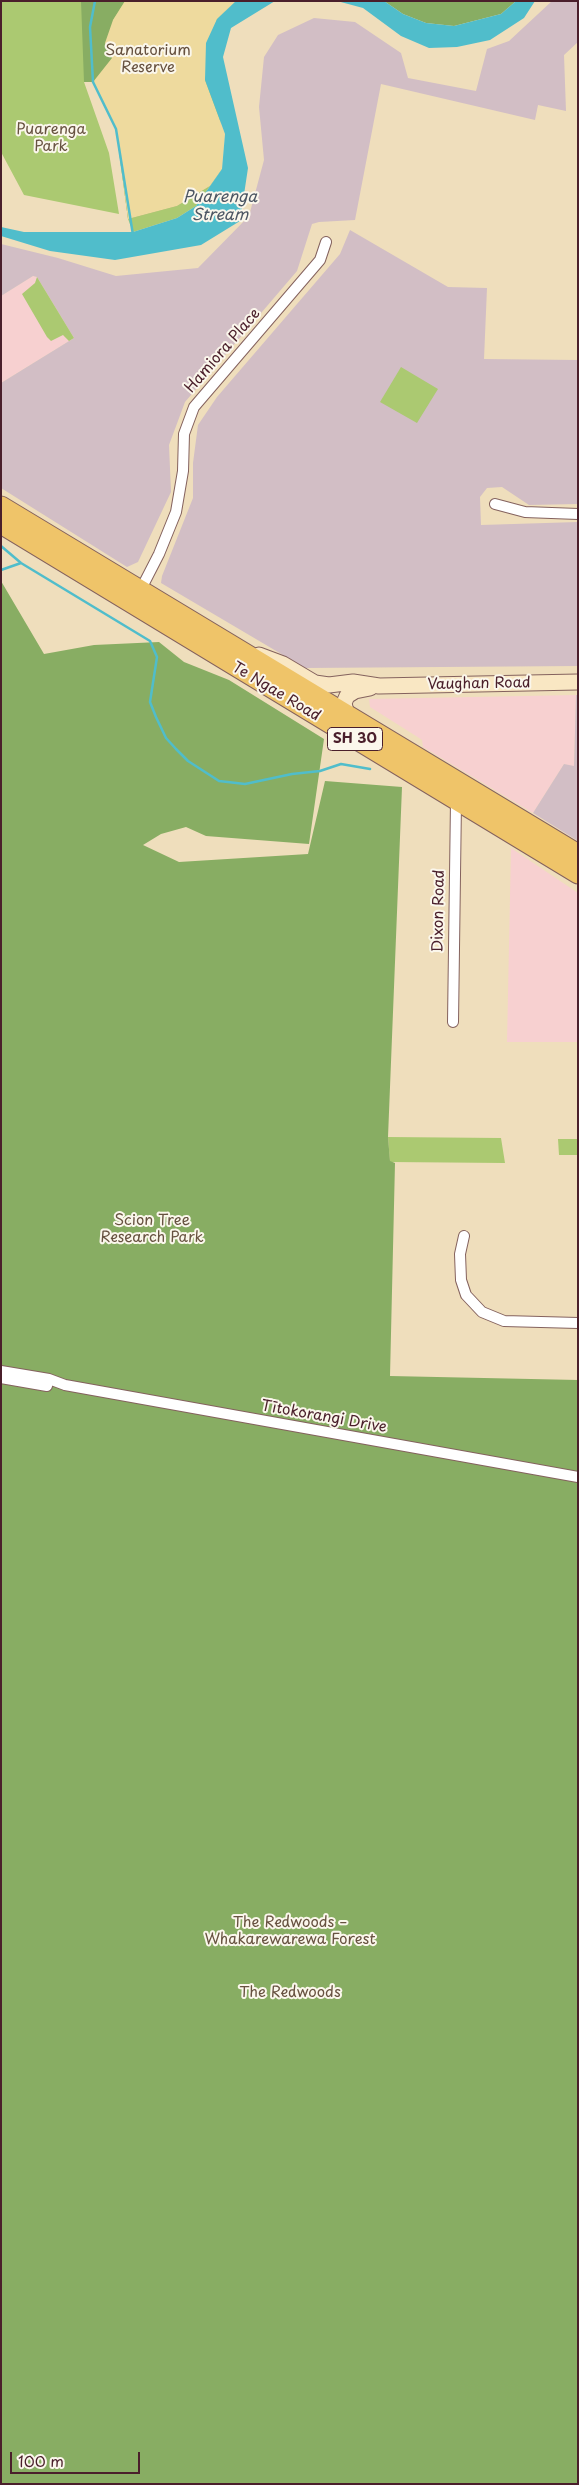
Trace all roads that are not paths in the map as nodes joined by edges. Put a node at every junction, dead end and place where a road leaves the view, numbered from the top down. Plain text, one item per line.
1 (326, 242) dead end
2 (495, 504) dead end
3 (1, 506) edge
4 (578, 514) edge
5 (1, 524) edge
6 (136, 597) junction
7 (242, 652) junction
8 (578, 682) edge
9 (379, 686) junction
10 (347, 716) junction
11 (456, 801) junction
12 (578, 854) edge
13 (578, 874) edge
14 (453, 1022) dead end
15 (464, 1236) dead end
16 (578, 1323) edge
17 (1, 1371) edge
18 (1, 1378) edge
19 (65, 1385) junction
20 (578, 1477) edge

1 - 6 street, Hamiora Place
2 - 4 street
3 - 6 highway, Te Ngae Road / SH 30
5 - 6 highway, Te Ngae Road / SH 30
6 - 7 highway, Te Ngae Road / SH 30
6 - 11 highway, Te Ngae Road / SH 30
7 - 9 street, Vaughan Road
7 - 10 highway, Te Ngae Road / SH 30
8 - 9 street, Vaughan Road
9 - 10 street, Vaughan Road
10 - 12 highway, Te Ngae Road / SH 30
11 - 13 highway, Te Ngae Road / SH 30
11 - 14 street, Dixon Road
15 - 16 street
17 - 19 street, Tītokorangi Drive
18 - 19 street, Tītokorangi Drive
19 - 20 street, Tītokorangi Drive

